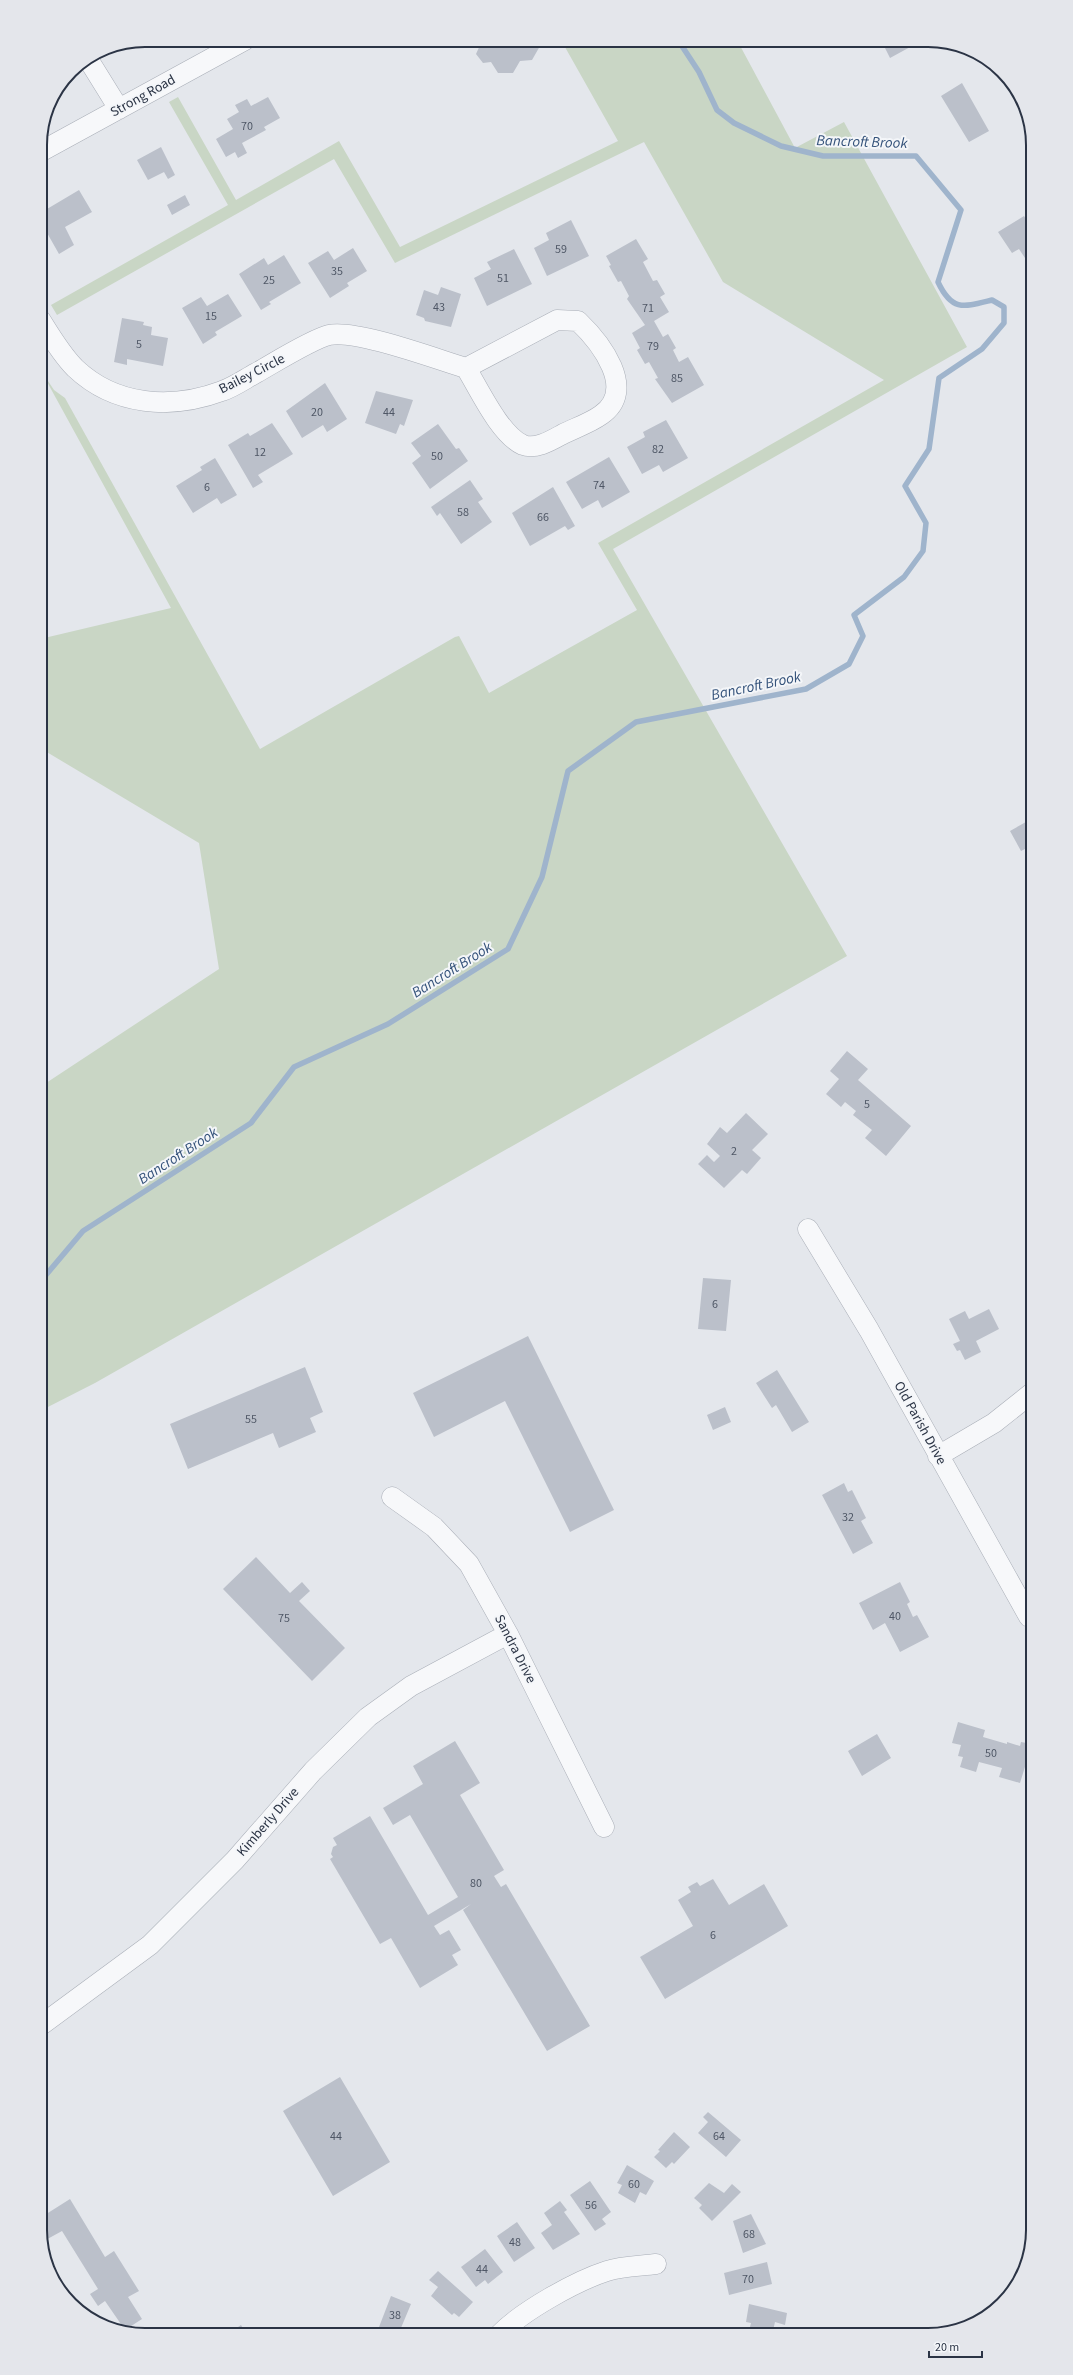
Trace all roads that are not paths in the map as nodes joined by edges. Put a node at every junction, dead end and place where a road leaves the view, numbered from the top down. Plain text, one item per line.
1 (232, 47) edge
2 (91, 63) edge
3 (119, 109) junction
4 (47, 148) edge
5 (47, 330) edge
6 (466, 368) junction
7 (808, 1229) dead end
8 (1026, 1398) edge
9 (938, 1456) junction
10 (392, 1497) dead end
11 (1026, 1612) edge
12 (508, 1634) junction
13 (604, 1827) dead end
14 (47, 2021) edge
15 (656, 2264) dead end
16 (505, 2328) edge

1 - 3 street, Strong Road
2 - 3 street
3 - 4 street, Strong Road
5 - 6 street, Bailey Circle
6 - 6 street
7 - 9 street, Old Parish Drive
8 - 9 street
9 - 11 street, Old Parish Drive
10 - 12 street, Sandra Drive
12 - 13 street, Sandra Drive
12 - 14 street, Kimberly Drive
15 - 16 street

